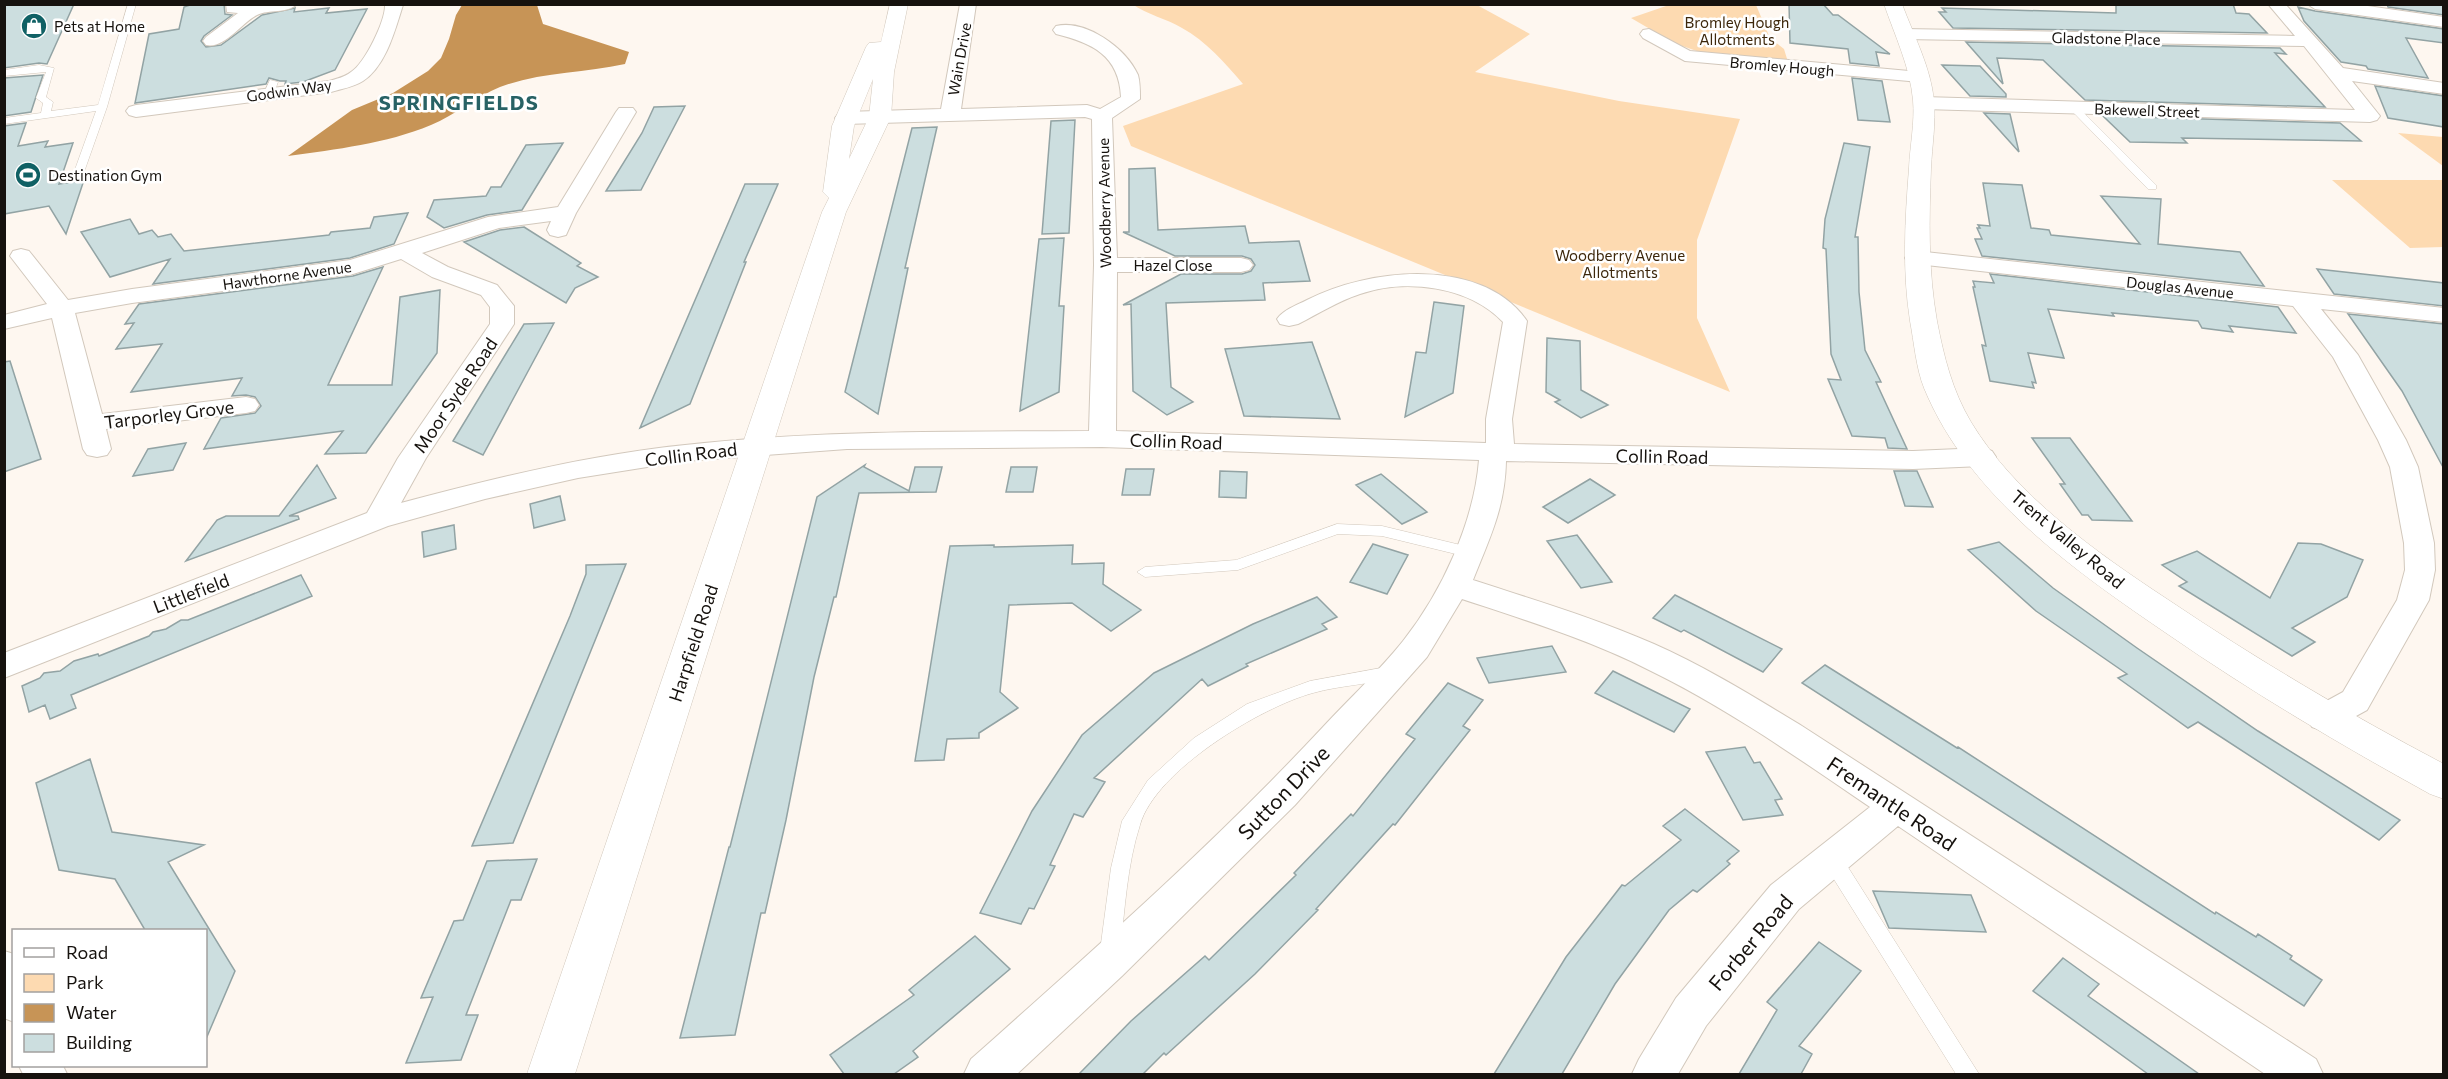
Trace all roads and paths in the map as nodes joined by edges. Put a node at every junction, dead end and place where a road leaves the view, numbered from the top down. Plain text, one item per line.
1 (132, 4) edge
2 (234, 4) edge
3 (289, 4) edge
4 (393, 4) edge
5 (882, 4) edge
6 (899, 4) edge
7 (968, 4) edge
8 (1893, 4) edge
9 (2276, 4) edge
10 (2315, 4) edge
11 (253, 10) junction
12 (2444, 22) edge
13 (1062, 30) dead end
14 (1649, 34) dead end
15 (1905, 34) junction
16 (212, 41) dead end
17 (2307, 41) junction
18 (4, 73) edge
19 (2337, 73) junction
20 (2444, 89) edge
21 (1922, 90) junction
22 (102, 107) junction
23 (2074, 108) junction
24 (136, 111) dead end
25 (626, 112) dead end
26 (950, 114) junction
27 (45, 115) junction
28 (1102, 116) junction
29 (880, 117) junction
30 (845, 118) junction
31 (4, 122) edge
32 (78, 175) dead end
33 (2152, 187) dead end
34 (834, 212) junction
35 (403, 251) junction
36 (21, 256) dead end
37 (1916, 258) junction
38 (1106, 265) junction
39 (1241, 265) dead end
40 (2301, 300) junction
41 (62, 308) junction
42 (2444, 315) edge
43 (1289, 319) dead end
44 (4, 322) edge
45 (246, 405) dead end
46 (91, 423) junction
47 (1102, 439) junction
48 (757, 446) junction
49 (97, 449) dead end
50 (1497, 452) junction
51 (1982, 457) junction
52 (378, 519) junction
53 (1468, 552) junction
54 (1144, 572) dead end
55 (1455, 585) junction
56 (4, 666) edge
57 (1396, 672) junction
58 (2324, 718) junction
59 (2444, 783) edge
60 (1897, 806) junction
61 (1832, 859) junction
62 (1108, 963) junction
63 (4, 969) edge
64 (12, 999) edge
65 (551, 1074) edge
66 (986, 1074) edge
67 (1654, 1074) edge
68 (1968, 1074) edge
69 (2301, 1074) edge

1 - 22 lane
2 - 11 street
3 - 11 street
4 - 24 street, Godwin Way
5 - 30 street, Harpfield Road
6 - 29 street, Harpfield Road
7 - 26 street, Wain Drive
8 - 15 street, Trent Valley Road
9 - 17 street
10 - 12 street
11 - 16 street
13 - 28 street
14 - 21 street, Bromley Hough
15 - 17 street, Gladstone Place
15 - 21 street, Trent Valley Road
17 - 19 street
18 - 27 lane
19 - 20 street
19 - 23 street, Bakewell Street
21 - 23 street, Bakewell Street
21 - 37 street, Trent Valley Road
22 - 27 lane
22 - 32 lane
23 - 33 lane
25 - 35 street, Hawthorne Avenue
26 - 28 street, Woodberry Avenue
26 - 29 street, Woodberry Avenue
27 - 31 lane
28 - 38 street, Woodberry Avenue
29 - 30 street, Woodberry Avenue
29 - 34 street, Harpfield Road
30 - 34 street, Harpfield Road
34 - 48 street, Harpfield Road
35 - 41 street, Hawthorne Avenue
35 - 52 street, Moor Syde Road
36 - 41 street
37 - 40 street, Douglas Avenue
37 - 51 street, Trent Valley Road
38 - 39 street, Hazel Close
38 - 47 street, Woodberry Avenue
40 - 42 street, Douglas Avenue
40 - 58 street
41 - 44 street, Hawthorne Avenue
41 - 46 street, Tarporley Grove
43 - 50 street, Sutton Drive
45 - 46 street, Tarporley Grove
46 - 49 street, Tarporley Grove
47 - 48 street, Collin Road
47 - 50 street, Collin Road
48 - 52 street, Collin Road
48 - 65 street, Harpfield Road
50 - 51 street, Collin Road
50 - 53 street, Sutton Drive
51 - 58 street, Trent Valley Road
52 - 56 street, Littlefield
53 - 54 lane
53 - 55 street, Sutton Drive
55 - 57 street, Sutton Drive
55 - 60 street, Fremantle Road
57 - 62 street, Sutton Drive
57 - 62 lane
58 - 59 street, Trent Valley Road
60 - 61 street, Forber Road
60 - 69 street, Fremantle Road
61 - 67 street, Forber Road
61 - 68 lane
62 - 66 street, Sutton Drive
63 - 64 street

